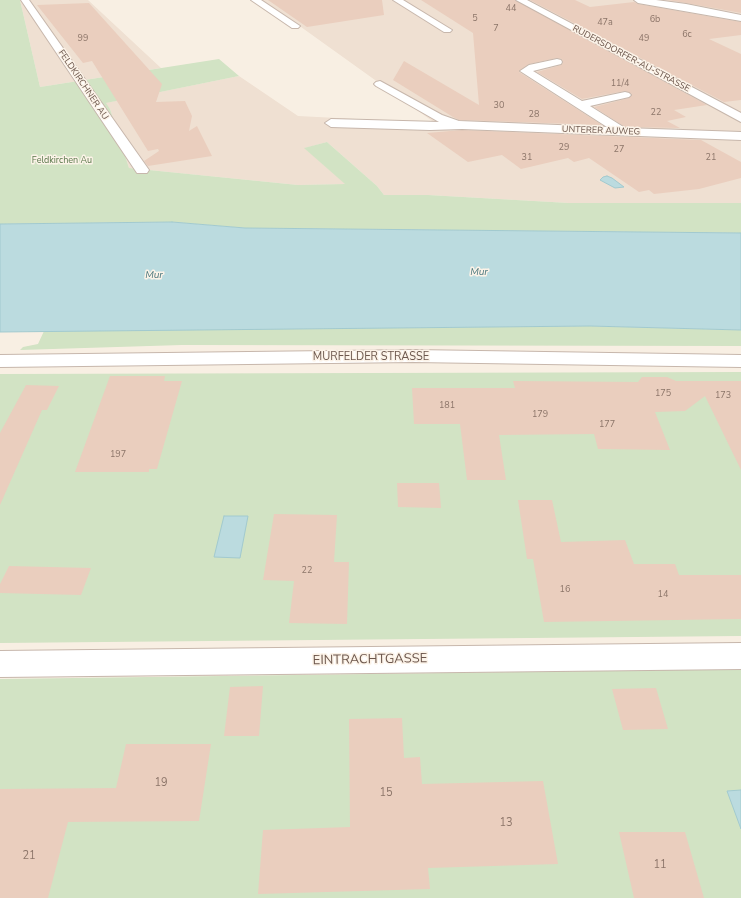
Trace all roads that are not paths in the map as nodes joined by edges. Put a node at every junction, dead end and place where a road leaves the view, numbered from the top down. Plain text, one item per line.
1 (25, 0) edge
2 (255, 0) edge
3 (397, 0) edge
4 (520, 0) edge
5 (638, 0) edge
6 (741, 18) edge
7 (295, 26) dead end
8 (447, 30) dead end
9 (557, 62) dead end
10 (380, 84) dead end
11 (625, 95) dead end
12 (580, 105) junction
13 (741, 118) edge
14 (331, 123) dead end
15 (462, 125) junction
16 (623, 131) junction
17 (710, 136) junction
18 (741, 136) edge
19 (735, 149) dead end
20 (142, 170) dead end
21 (0, 361) edge
22 (741, 361) edge
23 (741, 656) edge
24 (0, 664) edge

1 - 20 street, FELDKIRCHNER AU
2 - 7 street
3 - 8 street
4 - 13 street, RUDERSDORFER-AU-STRASSE
5 - 6 street
9 - 12 street
10 - 15 street, UNTERER AUWEG
11 - 12 street
12 - 16 street
14 - 15 street, UNTERER AUWEG
15 - 16 street, UNTERER AUWEG
16 - 17 street, UNTERER AUWEG
17 - 18 street, UNTERER AUWEG
17 - 19 street
21 - 22 street, MURFELDER STRASSE
23 - 24 street, EINTRACHTGASSE

